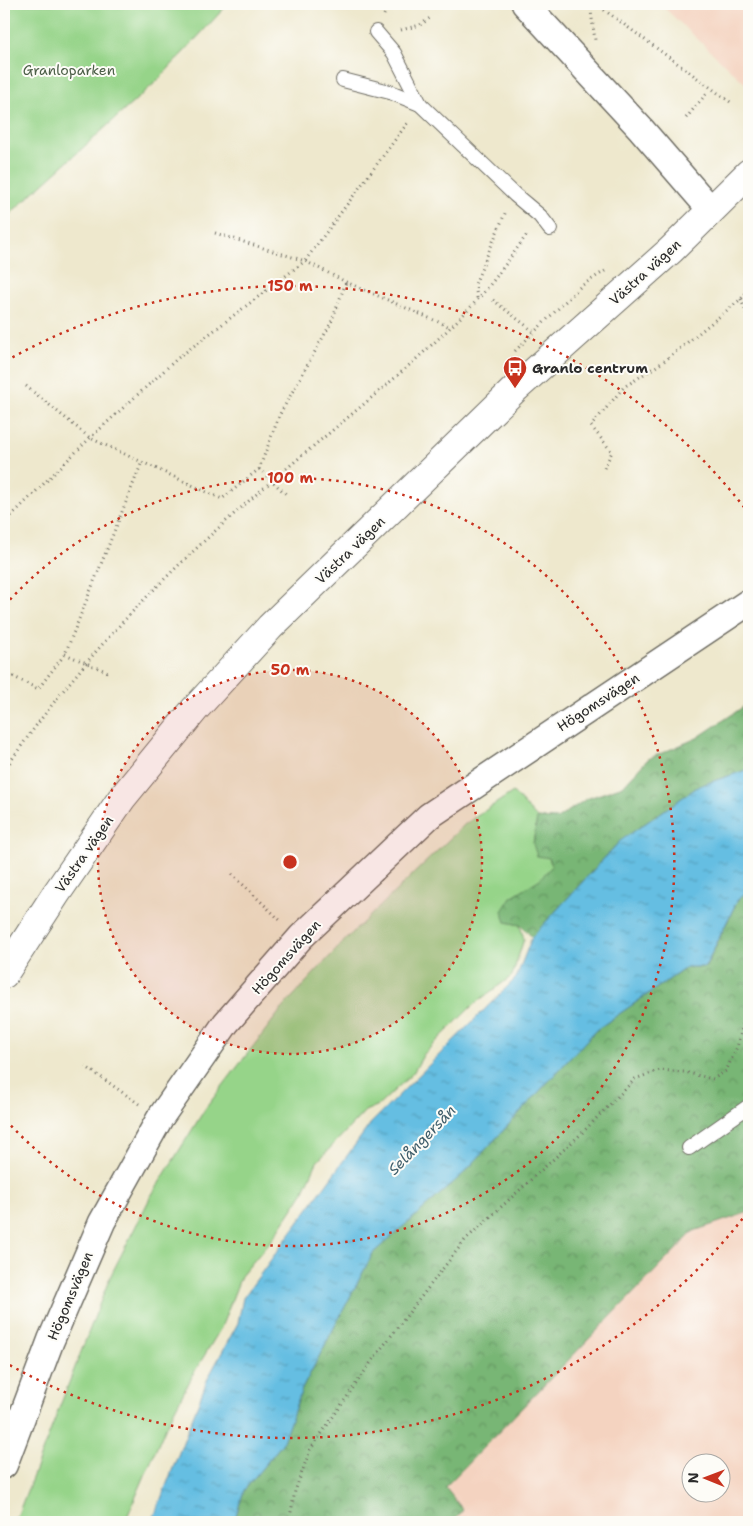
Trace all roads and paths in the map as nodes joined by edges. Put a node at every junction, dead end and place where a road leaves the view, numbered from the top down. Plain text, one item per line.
1 (525, 4) edge
2 (596, 4) edge
3 (430, 18) dead end
4 (376, 32) joint
5 (342, 80) dead end
6 (707, 93) dead end
7 (420, 104) junction
8 (733, 104) dead end
9 (686, 118) dead end
10 (749, 173) edge
11 (515, 195) junction
12 (711, 210) junction
13 (540, 216) junction
14 (550, 229) dead end
15 (215, 233) dead end
16 (305, 261) junction
17 (346, 282) junction
18 (749, 289) edge
19 (477, 299) junction
20 (741, 299) junction
21 (493, 300) dead end
22 (749, 321) edge
23 (450, 326) junction
24 (532, 331) dead end
25 (26, 386) dead end
26 (90, 438) junction
27 (142, 462) junction
28 (604, 468) dead end
29 (259, 469) junction
30 (273, 482) junction
31 (286, 494) dead end
32 (4, 523) edge
33 (749, 602) edge
34 (65, 654) junction
35 (84, 662) junction
36 (4, 672) edge
37 (108, 672) dead end
38 (4, 771) edge
39 (232, 874) dead end
40 (302, 937) junction
41 (4, 974) edge
42 (749, 1002) edge
43 (85, 1066) dead end
44 (749, 1106) edge
45 (160, 1118) junction
46 (689, 1148) dead end
47 (4, 1465) edge
48 (289, 1522) edge

1 - 12 street
2 - 8 path
3 - 4 path
4 - 7 lane
5 - 7 lane
6 - 9 path
7 - 11 lane
7 - 16 path
10 - 12 street, Västra vägen
11 - 13 lane
11 - 19 path
12 - 41 street, Västra vägen
13 - 14 lane
13 - 19 path
15 - 16 path
16 - 17 path
16 - 26 path
17 - 23 path
17 - 29 path
18 - 20 path
19 - 23 path
20 - 22 path
20 - 28 path
21 - 24 path
23 - 30 path
25 - 26 path
26 - 27 path
26 - 32 path
27 - 29 path
27 - 34 path
29 - 30 path
30 - 31 path
30 - 35 path
33 - 40 street, Högomsvägen
34 - 35 path
34 - 36 path
35 - 37 path
35 - 38 path
39 - 40 path
40 - 45 street, Högomsvägen
42 - 48 path
43 - 45 path
44 - 46 lane
45 - 47 street, Högomsvägen

